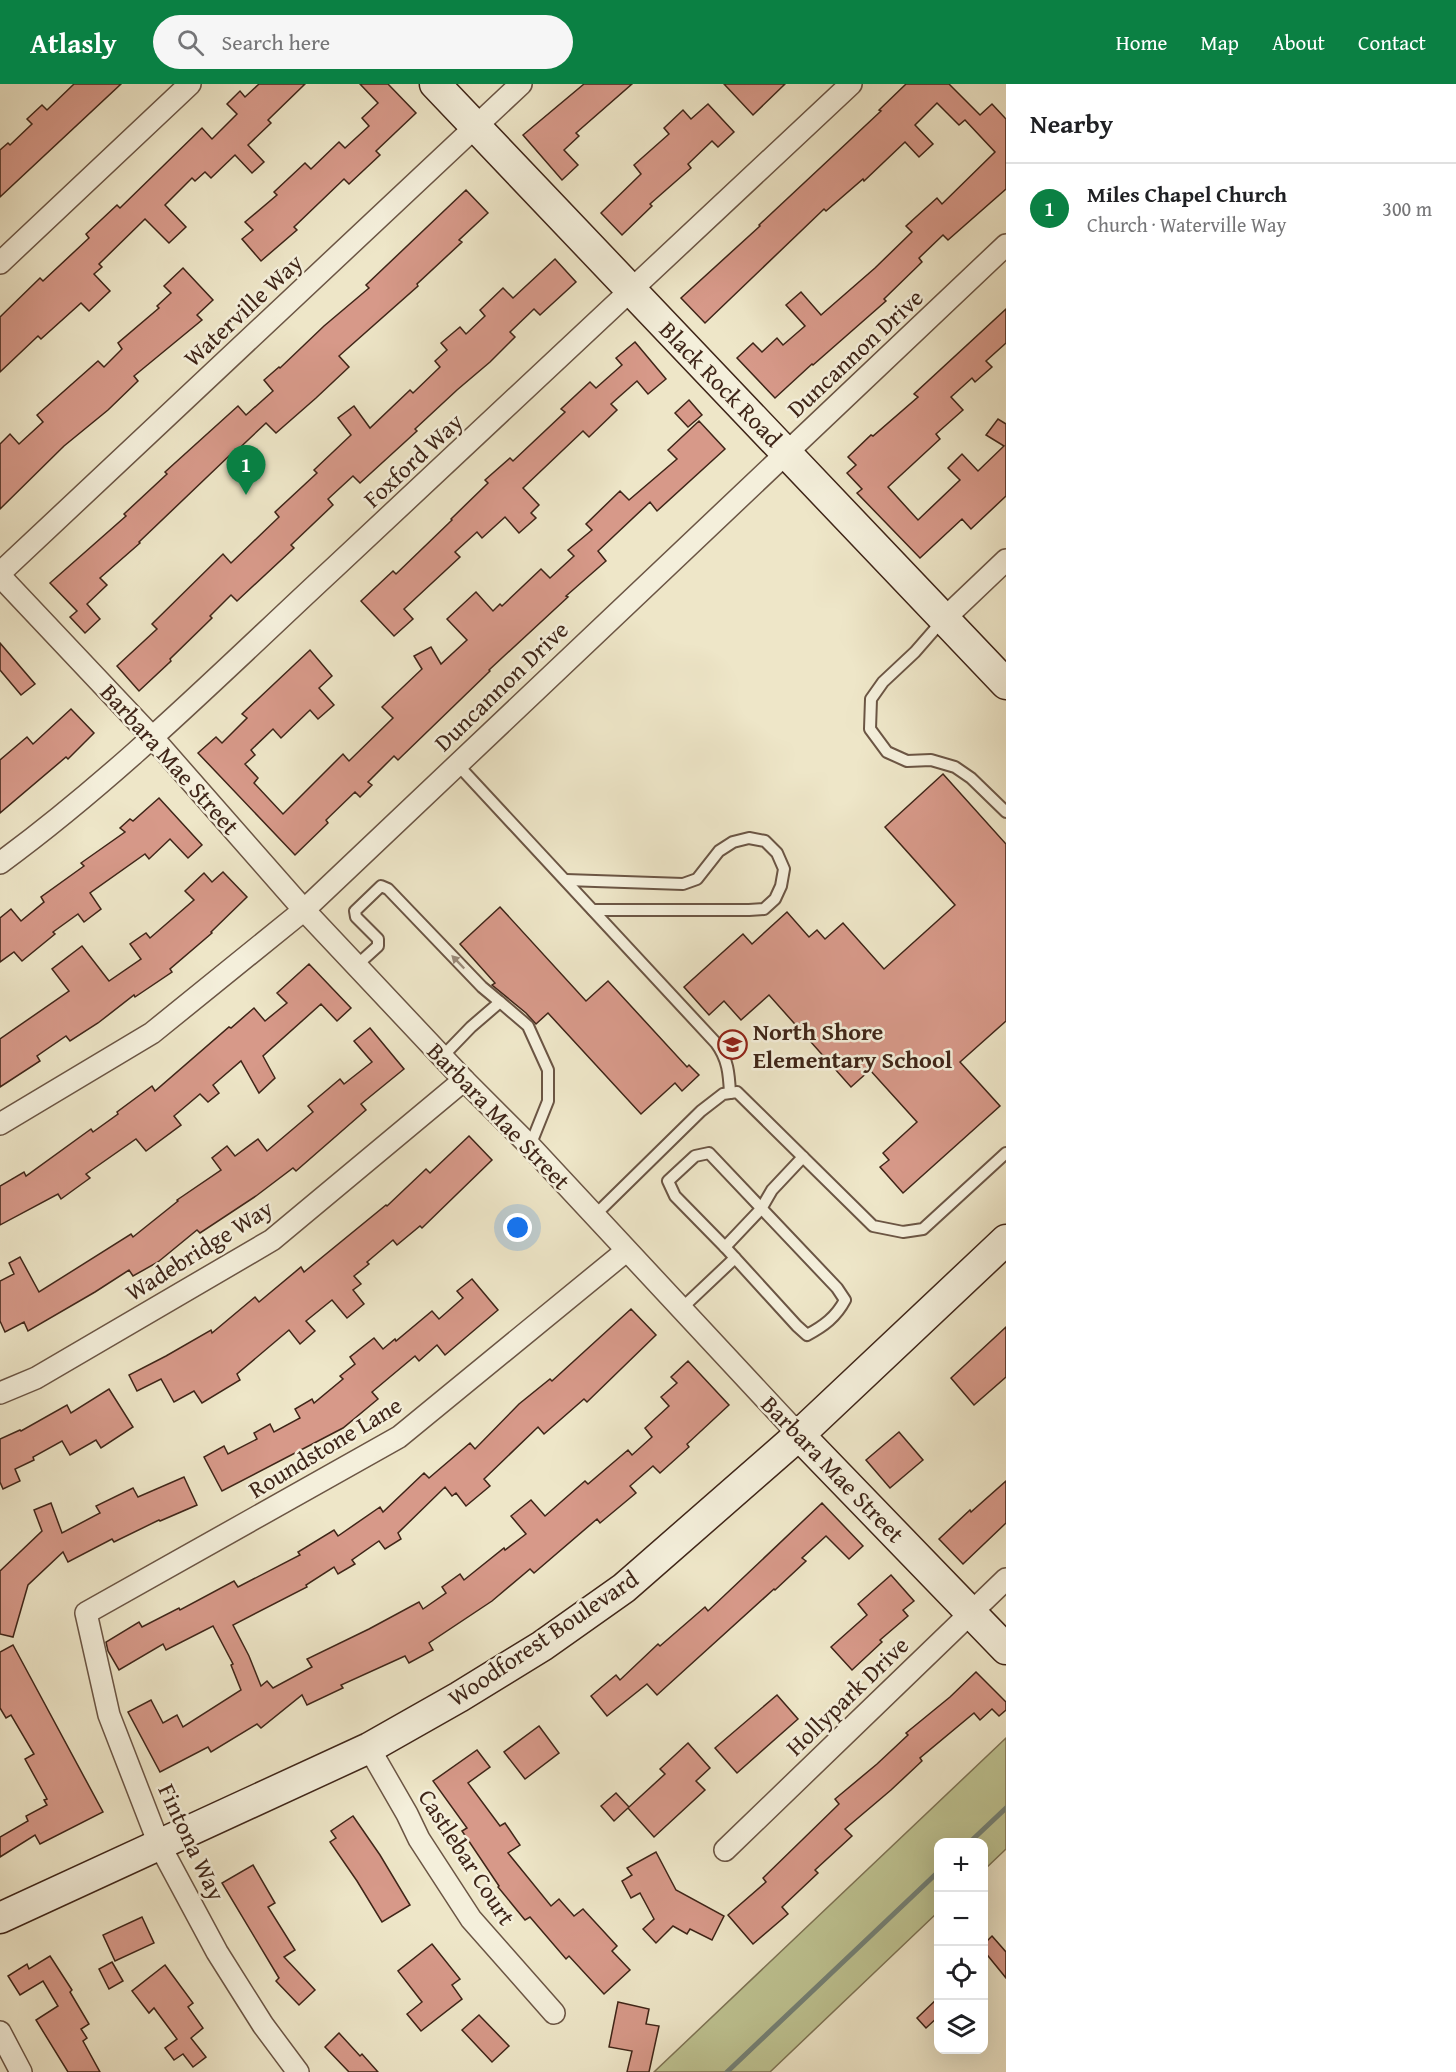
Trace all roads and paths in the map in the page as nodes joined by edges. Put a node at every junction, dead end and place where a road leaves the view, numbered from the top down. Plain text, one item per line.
1 (190, 84) edge
2 (435, 84) edge
3 (521, 84) edge
4 (851, 84) edge
5 (476, 127) junction
6 (1006, 245) edge
7 (0, 263) edge
8 (633, 291) junction
9 (786, 453) junction
10 (1006, 560) edge
11 (0, 574) edge
12 (944, 619) junction
13 (1006, 684) edge
14 (152, 736) junction
15 (457, 764) junction
16 (1006, 812) edge
17 (0, 863) edge
18 (566, 880) junction
19 (304, 910) junction
20 (593, 910) junction
21 (356, 966) junction
22 (500, 1002) junction
23 (442, 1057) junction
24 (464, 1080) junction
25 (730, 1093) junction
26 (0, 1124) edge
27 (530, 1146) junction
28 (1006, 1153) edge
29 (804, 1157) junction
30 (761, 1209) junction
31 (594, 1216) junction
32 (1006, 1240) edge
33 (725, 1247) junction
34 (626, 1251) junction
35 (735, 1258) junction
36 (681, 1309) junction
37 (0, 1393) edge
38 (799, 1435) junction
39 (1006, 1579) edge
40 (970, 1612) junction
41 (86, 1613) joint
42 (1006, 1649) edge
43 (369, 1748) junction
44 (159, 1844) junction
45 (724, 1850) dead end
46 (0, 1918) edge
47 (554, 2013) dead end
48 (0, 2032) edge
49 (21, 2072) edge
50 (298, 2072) edge

1 - 7 street
2 - 5 main road, Black Rock Road
3 - 5 street, Waterville Way
4 - 8 street, Foxford Way
5 - 8 main road, Black Rock Road
5 - 11 street, Waterville Way
6 - 9 street, Duncannon Drive
8 - 9 main road, Black Rock Road
8 - 14 street, Foxford Way
9 - 12 main road, Black Rock Road
9 - 15 street, Duncannon Drive
10 - 12 street
11 - 14 street, Barbara Mae Street
12 - 13 main road, Black Rock Road
12 - 16 lane
14 - 17 street, Foxford Way
14 - 19 street, Barbara Mae Street
15 - 18 lane
15 - 19 street, Duncannon Drive
18 - 20 lane
18 - 20 lane
19 - 21 street, Barbara Mae Street
19 - 26 street, Duncannon Drive
20 - 25 lane
22 -> 21 lane
21 - 23 street, Barbara Mae Street
22 - 23 lane
22 - 27 lane
23 - 24 street, Barbara Mae Street
24 - 27 street, Barbara Mae Street
24 - 37 street, Wadebridge Way
25 - 29 lane
25 - 31 lane
27 - 31 street, Barbara Mae Street
28 - 29 lane
29 - 30 lane
30 - 33 lane
30 - 33 lane
30 - 35 lane
31 - 34 street, Barbara Mae Street
32 - 38 main road, Woodforest Boulevard
33 - 35 lane
34 - 36 street, Barbara Mae Street
34 - 41 street, Roundstone Lane
35 - 36 lane
36 - 38 street, Barbara Mae Street
38 - 40 main road, Barbara Mae Street
38 - 43 main road, Woodforest Boulevard
39 - 40 street, Hollypark Drive
40 - 42 main road, Barbara Mae Street
40 - 45 street, Hollypark Drive
41 - 44 street, Fintona Way
43 - 44 main road, Woodforest Boulevard
43 - 47 street, Castlebar Court
44 - 46 main road, Woodforest Boulevard
44 - 50 street, Fintona Way
48 - 49 street

